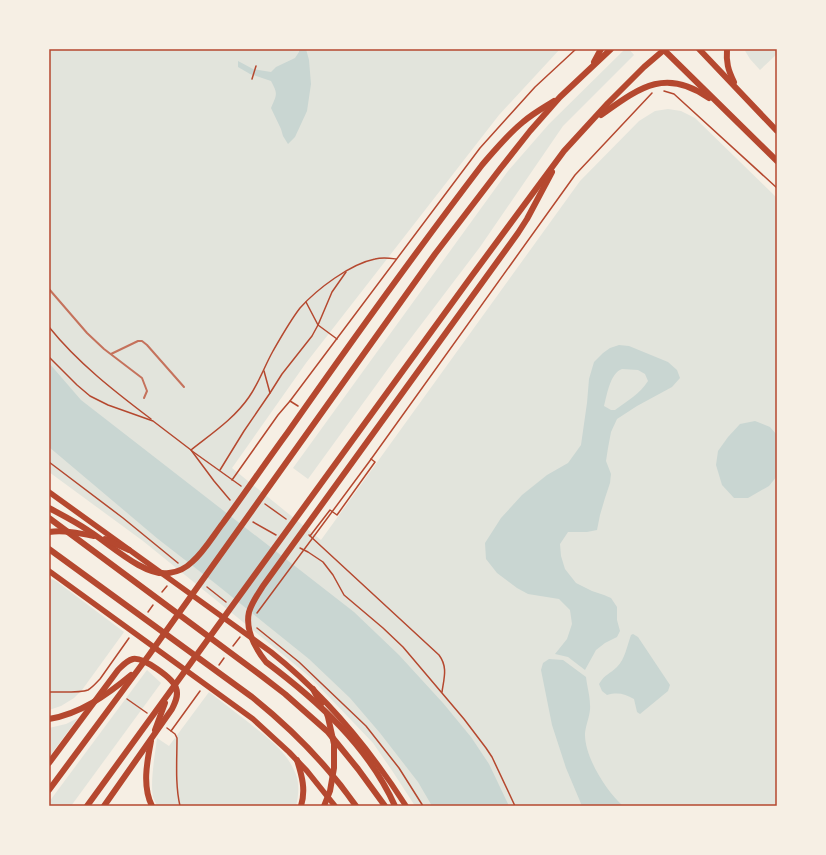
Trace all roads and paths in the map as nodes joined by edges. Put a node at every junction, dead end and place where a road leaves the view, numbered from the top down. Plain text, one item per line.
1 (576, 49) edge
2 (601, 49) edge
3 (611, 49) edge
4 (664, 49) edge
5 (699, 49) edge
6 (727, 49) edge
7 (256, 66) dead end
8 (592, 66) junction
9 (252, 79) dead end
10 (736, 87) junction
11 (664, 91) dead end
12 (652, 93) dead end
13 (560, 97) junction
14 (724, 108) junction
15 (588, 124) junction
16 (777, 131) edge
17 (564, 151) junction
18 (777, 161) edge
19 (777, 188) edge
20 (397, 259) junction
21 (347, 270) junction
22 (49, 289) edge
23 (306, 302) junction
24 (318, 325) junction
25 (49, 327) edge
26 (337, 339) junction
27 (111, 354) junction
28 (49, 357) edge
29 (264, 371) junction
30 (184, 387) dead end
31 (270, 392) junction
32 (144, 398) dead end
33 (290, 401) junction
34 (296, 409) dead end
35 (153, 421) junction
36 (191, 450) junction
37 (371, 459) junction
38 (220, 471) junction
39 (232, 480) junction
40 (49, 492) edge
41 (245, 492) junction
42 (232, 502) dead end
43 (265, 504) dead end
44 (49, 508) edge
45 (49, 518) edge
46 (251, 520) dead end
47 (291, 522) dead end
48 (303, 531) junction
49 (49, 532) edge
50 (276, 536) dead end
51 (310, 536) junction
52 (295, 546) dead end
53 (49, 549) edge
54 (129, 550) junction
55 (49, 571) edge
56 (257, 614) dead end
57 (243, 633) dead end
58 (129, 638) dead end
59 (234, 646) dead end
60 (149, 655) junction
61 (224, 658) dead end
62 (220, 665) dead end
63 (178, 680) junction
64 (313, 689) junction
65 (201, 690) dead end
66 (49, 692) edge
67 (442, 692) junction
68 (124, 696) dead end
69 (149, 714) dead end
70 (49, 719) edge
71 (297, 760) junction
72 (49, 763) edge
73 (49, 790) edge
74 (87, 806) edge
75 (104, 806) edge
76 (152, 806) edge
77 (180, 806) edge
78 (301, 806) edge
79 (324, 806) edge
80 (335, 806) edge
81 (356, 806) edge
82 (385, 806) edge
83 (395, 806) edge
84 (406, 806) edge
85 (515, 806) edge

1 - 20 path
2 - 8 main road
3 - 8 main road
4 - 14 main road
4 - 15 main road
5 - 10 main road
6 - 10 main road
7 - 9 path
8 - 13 main road
10 - 16 main road
11 - 19 path
12 - 37 path
13 - 41 main road
13 - 60 main road
14 - 15 main road
14 - 18 main road
15 - 17 main road
17 - 48 main road
17 - 63 main road
20 - 21 path
20 - 26 path
21 - 23 path
21 - 24 path
22 - 27 lane
23 - 24 path
23 - 29 path
24 - 26 path
24 - 31 path
25 - 35 path
26 - 33 path
27 - 30 lane
27 - 32 lane
28 - 35 path
29 - 31 path
29 - 36 path
31 - 38 path
33 - 34 path
33 - 39 path
35 - 36 path
36 - 38 path
36 - 42 path
37 - 51 path
37 - 56 path
38 - 39 path
39 - 41 path
40 - 54 main road
41 - 44 main road
43 - 47 path
45 - 82 main road
46 - 50 path
48 - 51 path
48 - 83 main road
49 - 54 main road
51 - 67 path
52 - 67 path
53 - 81 main road
54 - 64 main road
55 - 71 main road
57 - 59 path
58 - 66 path
60 - 70 main road
60 - 73 main road
61 - 62 path
63 - 74 main road
63 - 76 main road
64 - 79 main road
64 - 84 main road
65 - 77 path
67 - 85 path
68 - 69 path
71 - 78 main road
71 - 80 main road
72 - 75 main road

